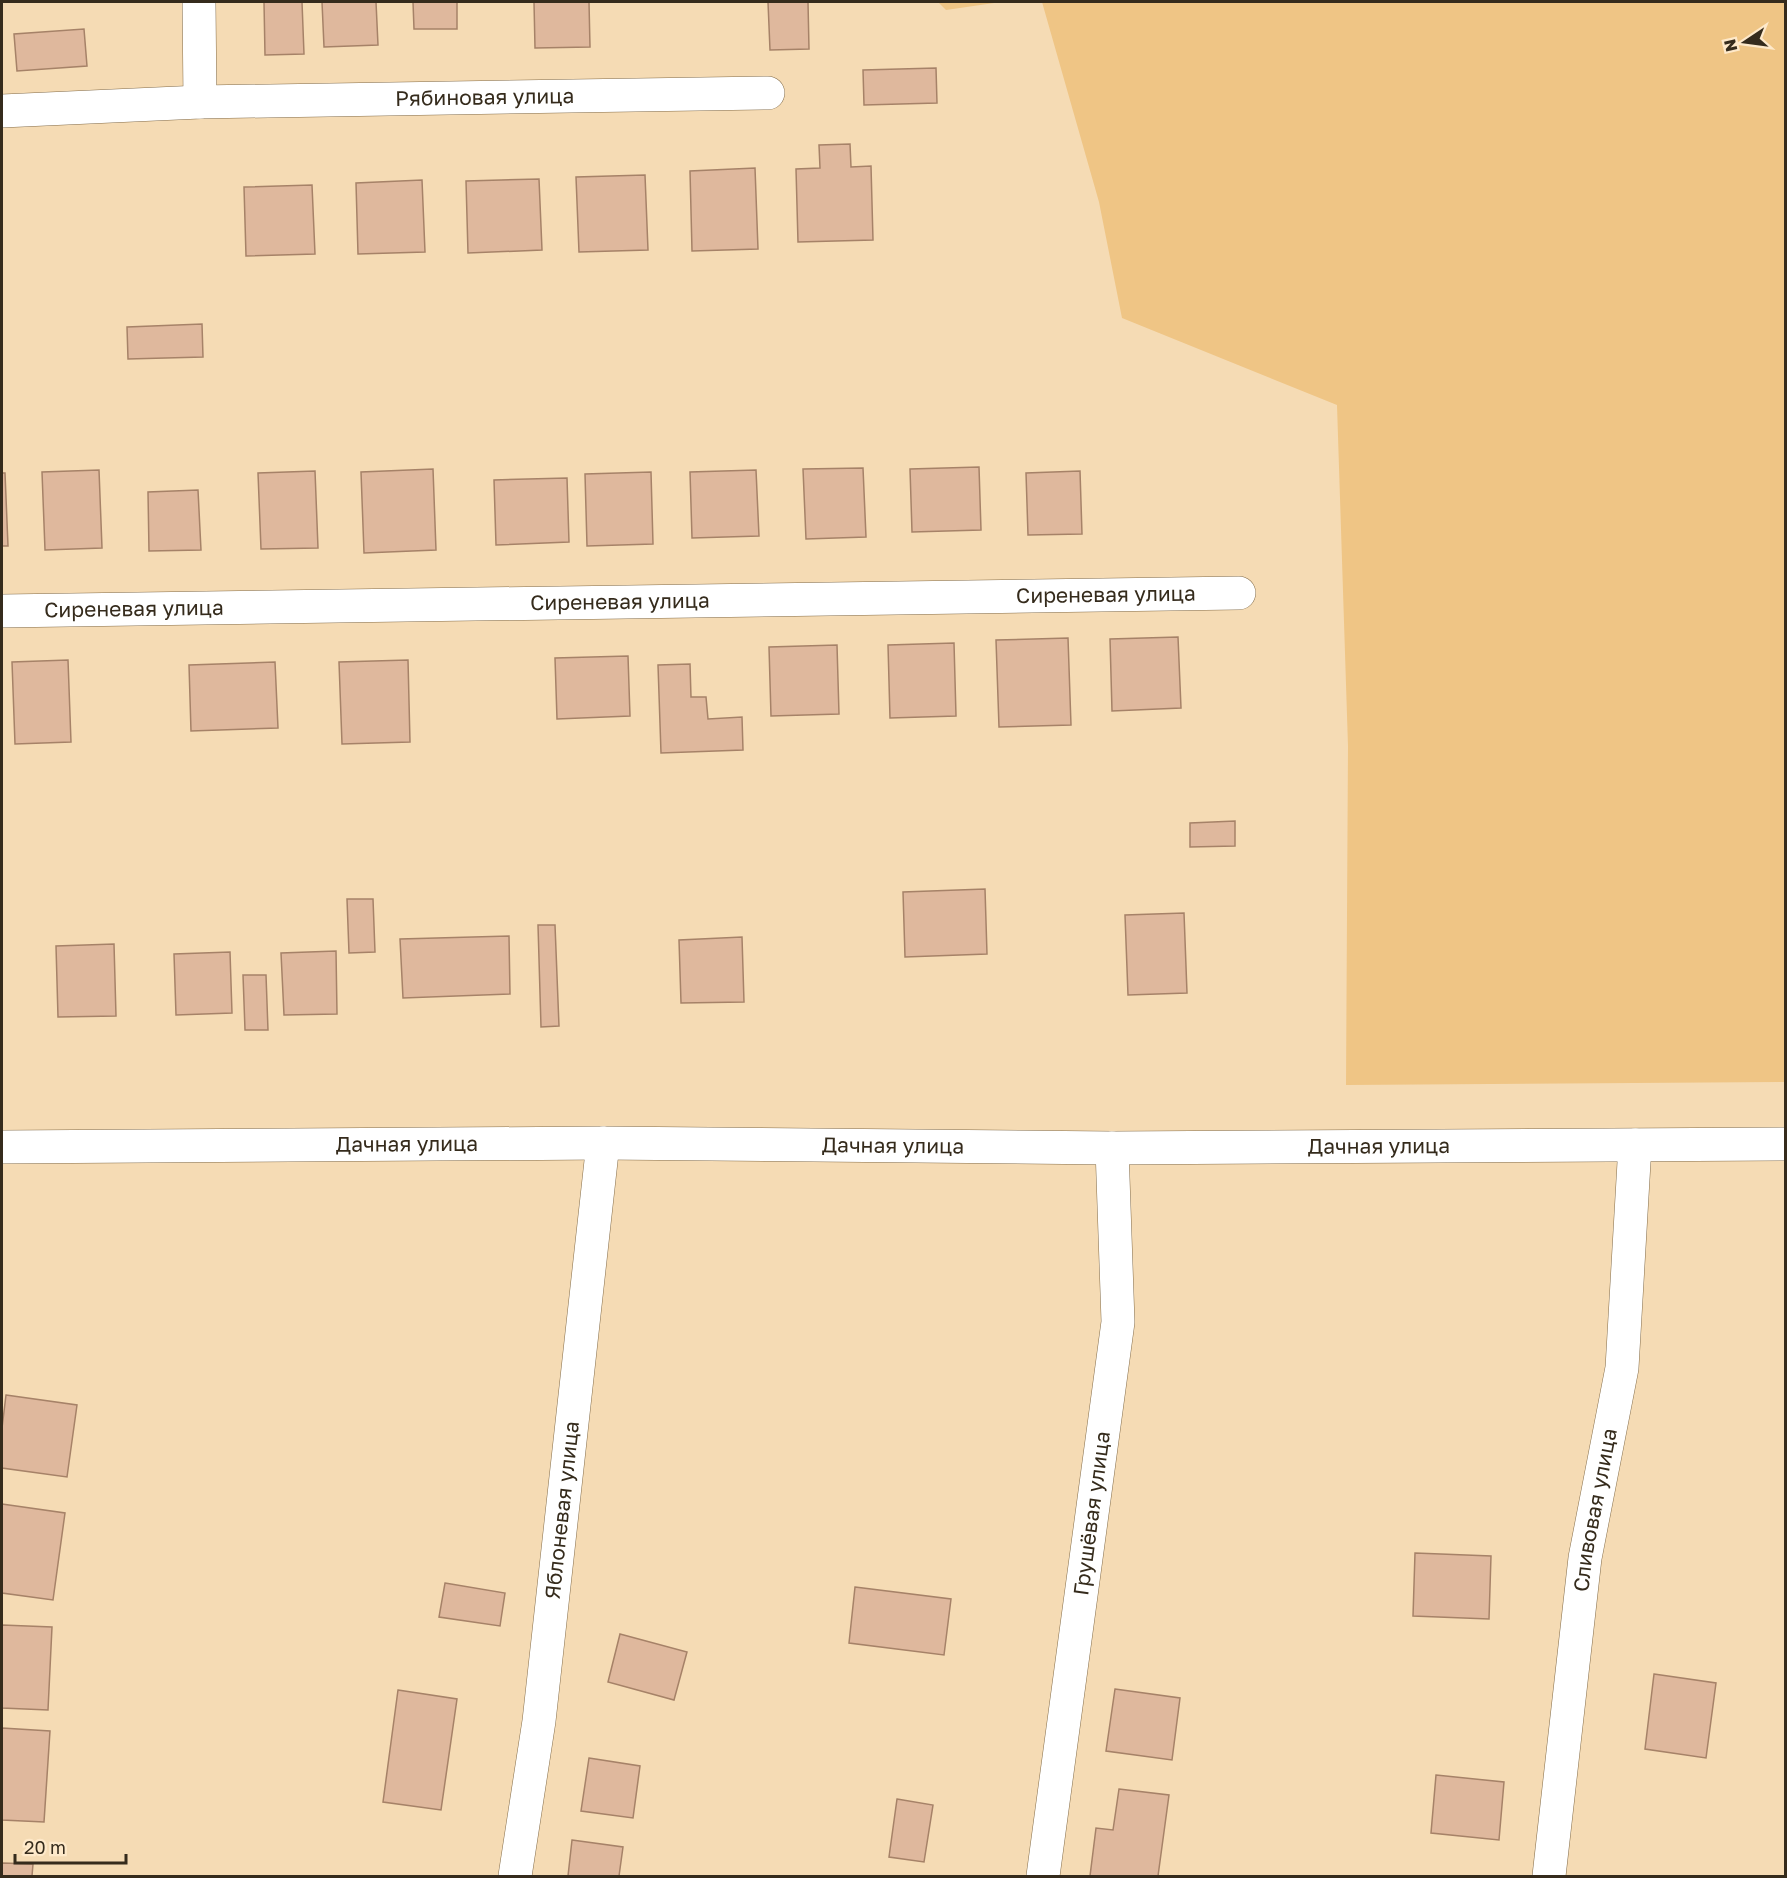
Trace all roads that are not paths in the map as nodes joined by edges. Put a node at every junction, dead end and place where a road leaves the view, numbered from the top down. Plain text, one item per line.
1 (199, 2) edge
2 (768, 93) dead end
3 (200, 102) junction
4 (2, 111) edge
5 (1239, 593) dead end
6 (2, 611) edge
7 (603, 1143) junction
8 (1785, 1144) edge
9 (1635, 1145) junction
10 (2, 1147) edge
11 (1112, 1148) junction
12 (515, 1876) edge
13 (1043, 1876) edge
14 (1549, 1876) edge

1 - 3 street
2 - 3 street, Рябиновая улица
3 - 4 street, Рябиновая улица
5 - 6 street, Сиреневая улица
7 - 10 street, Дачная улица
7 - 11 street, Дачная улица
7 - 12 street, Яблоневая улица
8 - 9 street, Дачная улица
9 - 11 street, Дачная улица
9 - 14 street, Сливовая улица
11 - 13 street, Грушёвая улица

